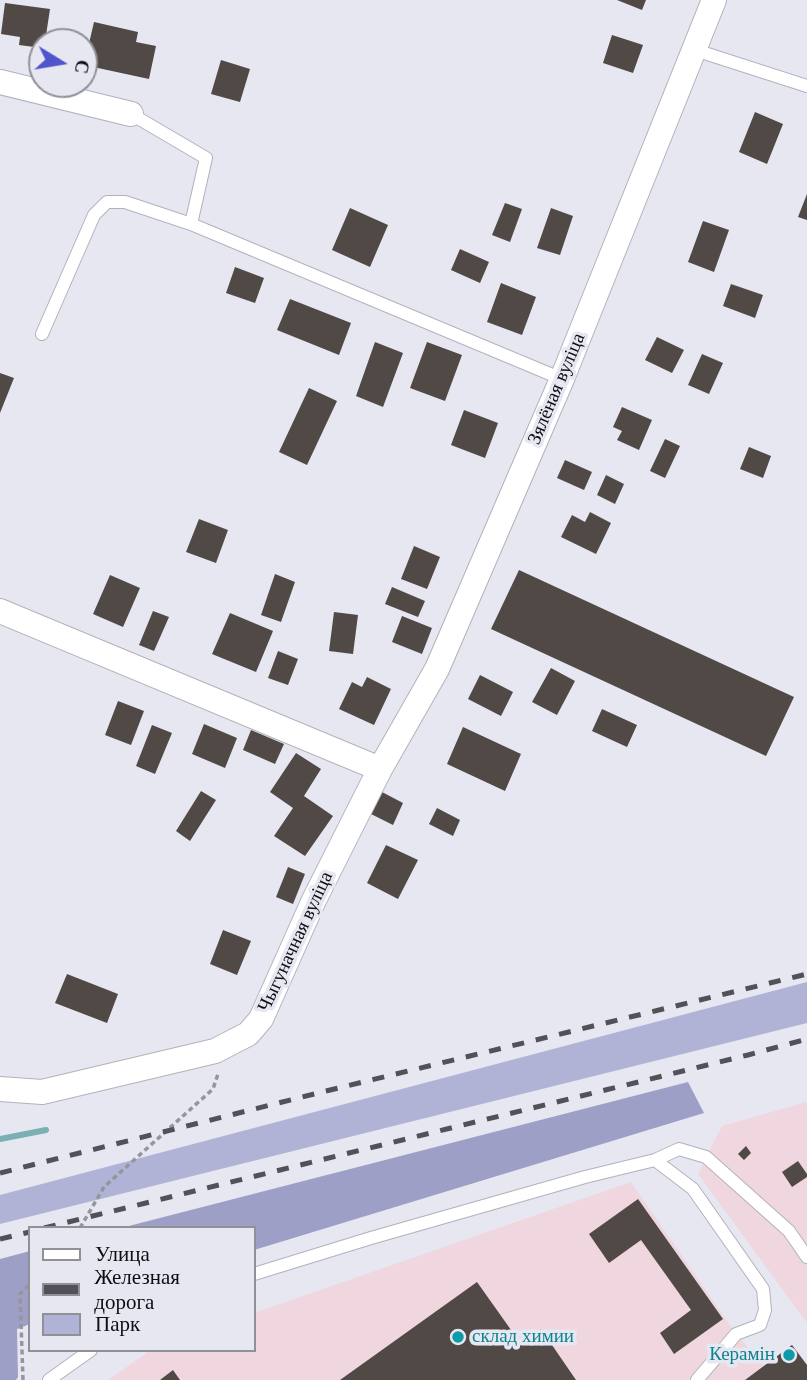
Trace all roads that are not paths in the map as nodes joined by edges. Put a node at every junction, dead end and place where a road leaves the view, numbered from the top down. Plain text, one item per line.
1 (714, 0) edge
2 (695, 50) junction
3 (0, 82) edge
4 (807, 86) edge
5 (131, 114) joint
6 (191, 224) junction
7 (42, 334) dead end
8 (562, 379) junction
9 (0, 611) edge
10 (380, 769) junction
11 (0, 1089) edge
12 (655, 1160) junction
13 (807, 1257) edge
14 (256, 1273) edge
15 (88, 1352) edge
16 (49, 1380) edge
17 (697, 1380) edge

1 - 2 street, Зялёная вуліца
2 - 4 lane
2 - 8 street, Зялёная вуліца
3 - 5 street
5 - 6 lane
6 - 7 lane
6 - 8 lane
8 - 10 street, Зялёная вуліца
9 - 10 street
10 - 11 street, Чыгуначная вуліца
12 - 13 lane
12 - 14 lane
12 - 17 lane
15 - 16 lane

